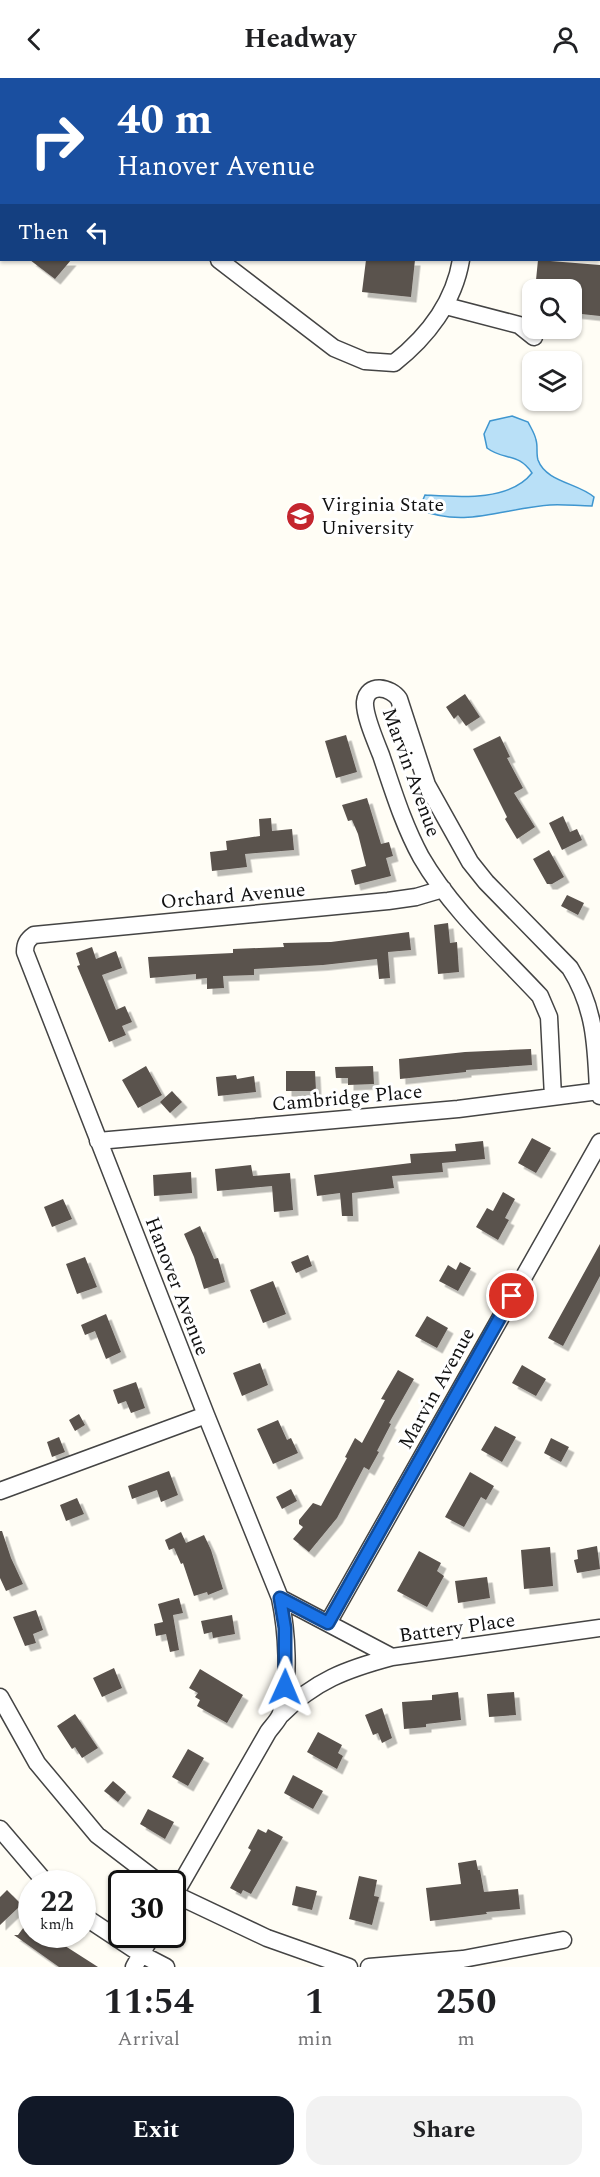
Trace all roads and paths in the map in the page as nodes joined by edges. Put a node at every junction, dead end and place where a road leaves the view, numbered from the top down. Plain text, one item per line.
1 (220, 261) edge
2 (461, 261) edge
3 (446, 306) junction
4 (522, 327) edge
5 (443, 889) junction
6 (28, 939) joint
7 (599, 1093) edge
8 (553, 1097) junction
9 (98, 1141) junction
10 (600, 1143) edge
11 (206, 1415) junction
12 (0, 1491) edge
13 (280, 1598) junction
14 (328, 1623) junction
15 (600, 1628) edge
16 (392, 1657) junction
17 (0, 1697) edge
18 (281, 1715) junction
19 (0, 1829) edge
20 (35, 1870) edge
21 (143, 1870) edge
22 (186, 1874) edge
23 (186, 1902) edge
24 (96, 1926) edge
25 (563, 1940) dead end
26 (138, 1961) edge
27 (166, 1967) edge
28 (350, 1967) edge
29 (369, 1967) edge

1 - 3 street
2 - 3 street
3 - 4 street
5 - 6 street, Orchard Avenue
5 - 7 street, Marvin Avenue
5 - 8 street, Marvin Avenue
6 - 9 street, Hanover Avenue
7 - 8 street, Cambridge Place
8 - 9 street, Cambridge Place
9 - 11 street, Hanover Avenue
10 - 14 street, Marvin Avenue
11 - 12 street
11 - 13 street, Hanover Avenue
13 - 14 street
13 - 18 street
14 - 16 street, Battery Place
15 - 16 street, Battery Place
16 - 18 street
17 - 21 street
18 - 22 street
19 - 20 street
23 - 28 street
24 - 26 street
25 - 29 street
26 - 27 street

